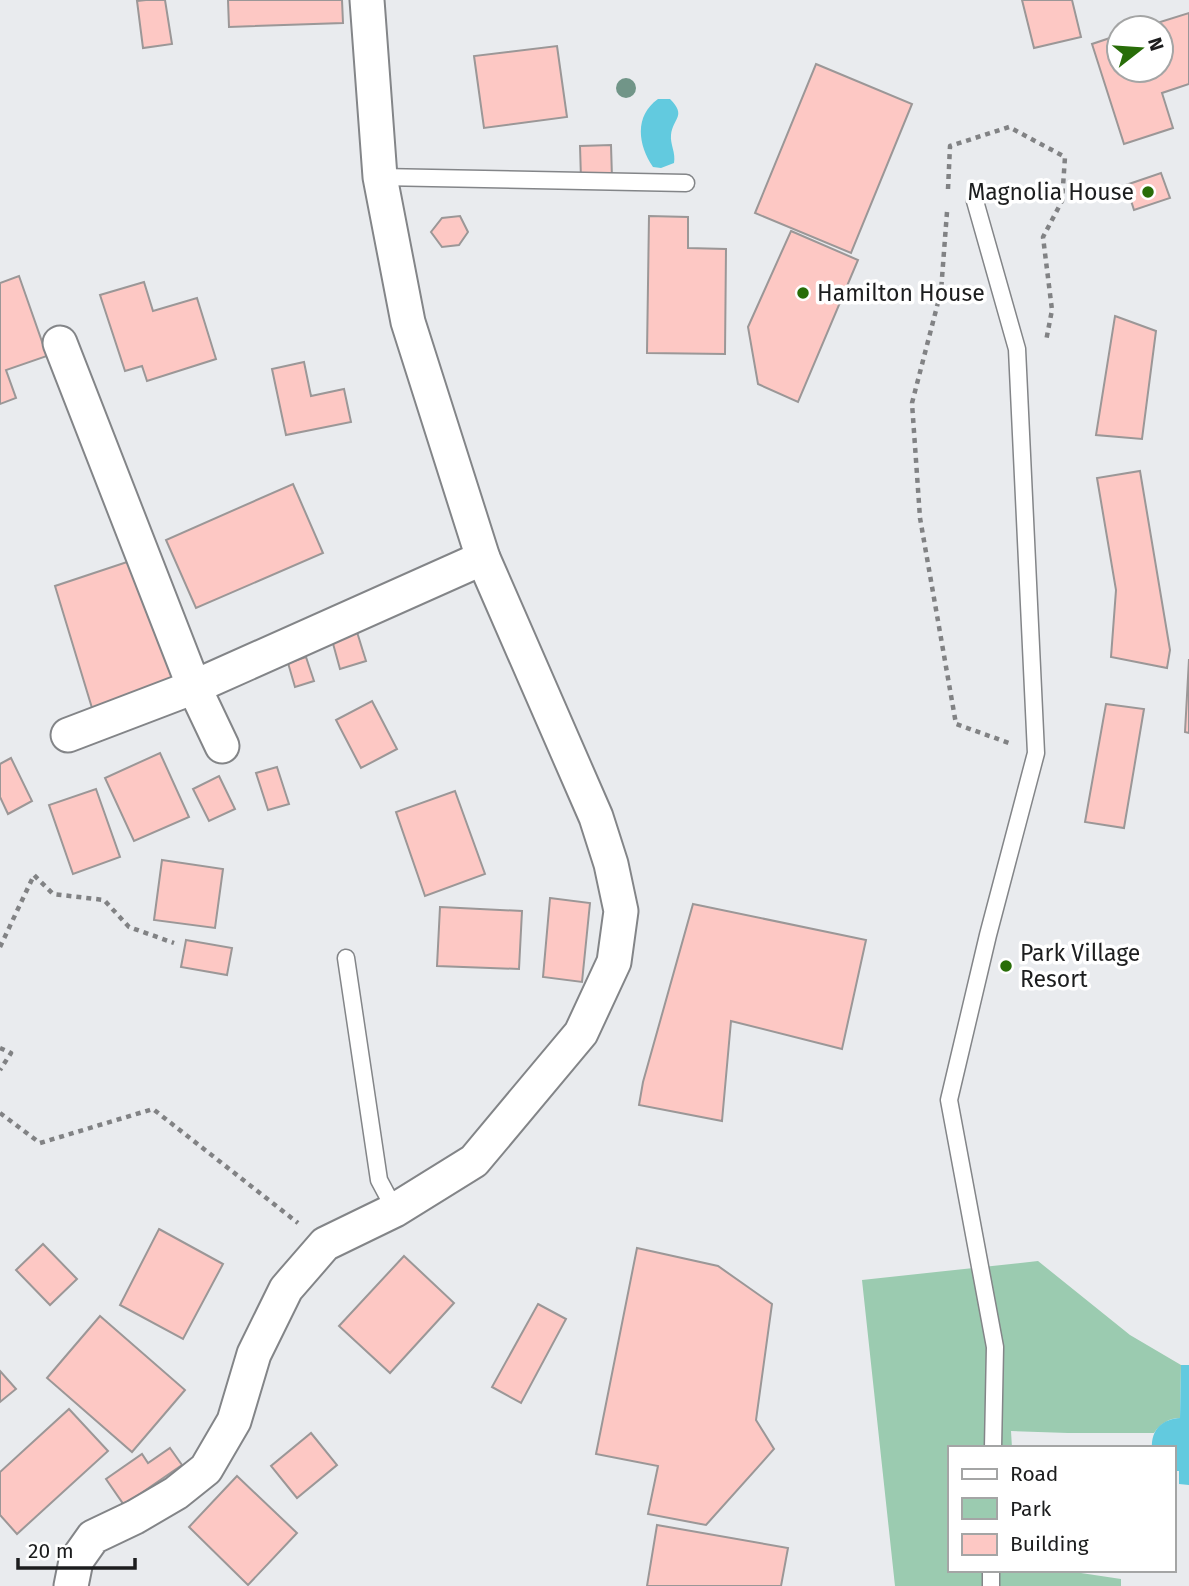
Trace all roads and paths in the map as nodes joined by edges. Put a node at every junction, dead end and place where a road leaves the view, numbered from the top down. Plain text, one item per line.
1 (367, 0) edge
2 (380, 177) junction
3 (686, 183) dead end
4 (948, 192) dead end
5 (975, 201) dead end
6 (947, 204) dead end
7 (1052, 310) dead end
8 (60, 343) dead end
9 (483, 558) junction
10 (194, 687) junction
11 (68, 735) dead end
12 (222, 746) dead end
13 (1036, 753) junction
14 (174, 943) dead end
15 (0, 947) edge
16 (346, 958) dead end
17 (0, 1048) edge
18 (0, 1070) edge
19 (0, 1113) edge
20 (395, 1210) junction
21 (325, 1244) junction
22 (993, 1446) edge
23 (71, 1586) edge

1 - 2 street
2 - 3 lane
2 - 9 street
4 - 7 path
5 - 13 lane
6 - 13 path
8 - 10 street
9 - 10 street
9 - 20 street
10 - 11 street
10 - 12 street
13 - 22 lane
14 - 15 path
16 - 20 lane
17 - 18 path
19 - 21 path
20 - 21 street
21 - 23 street

